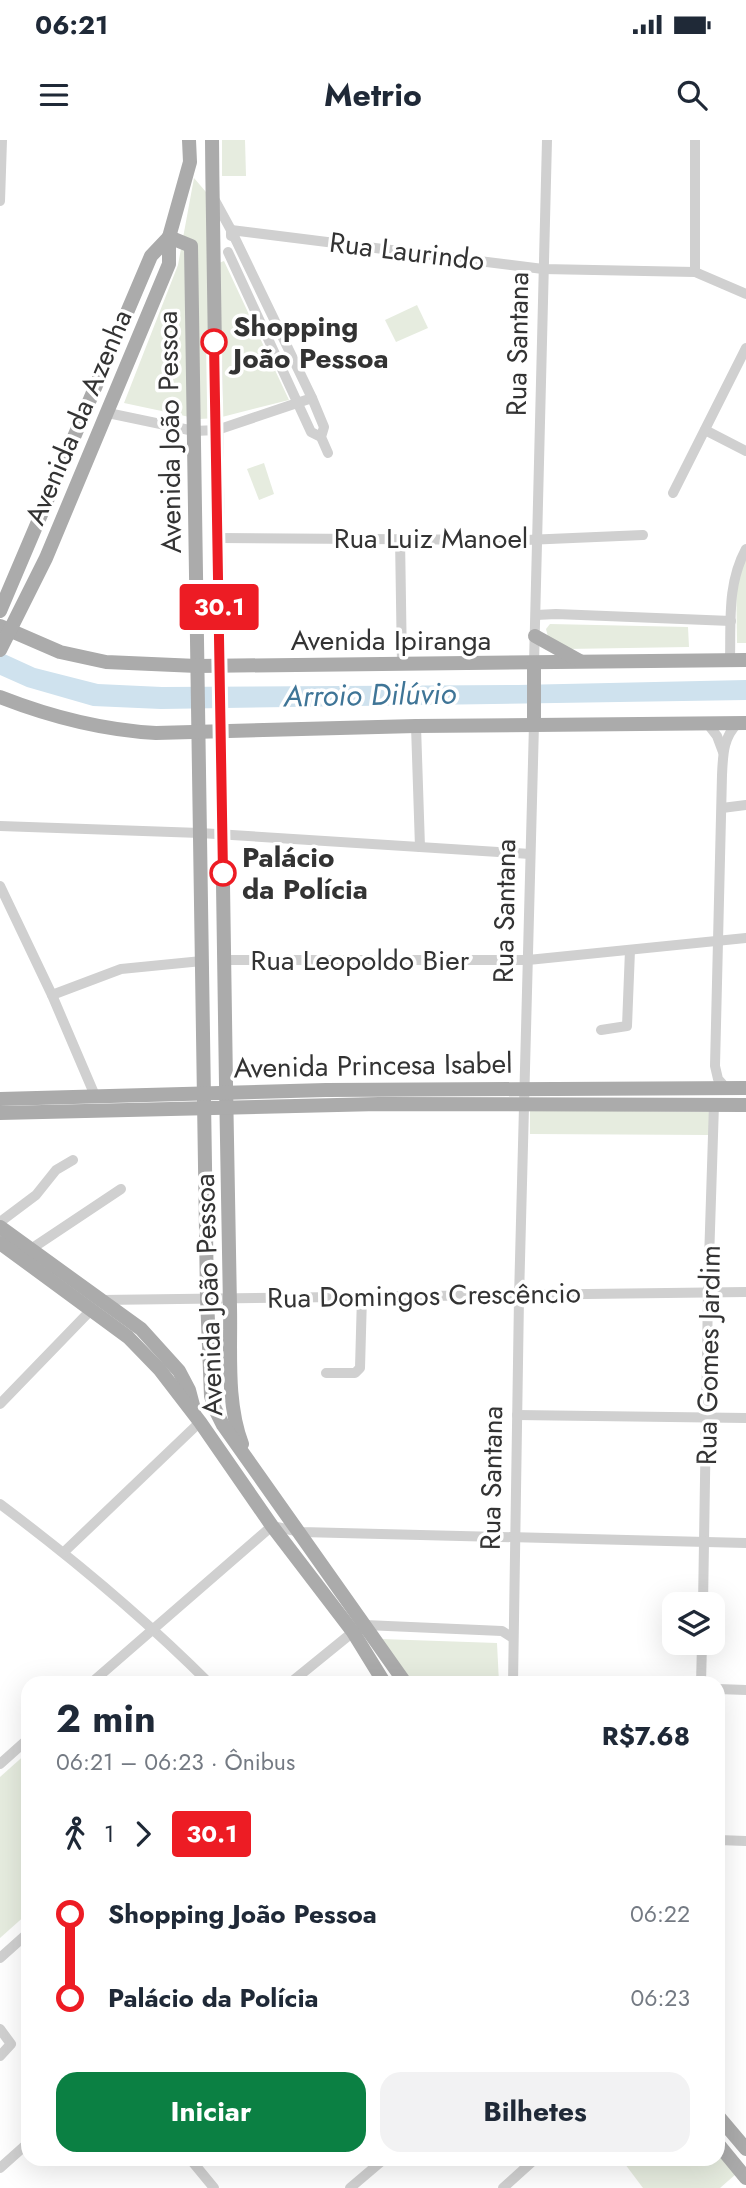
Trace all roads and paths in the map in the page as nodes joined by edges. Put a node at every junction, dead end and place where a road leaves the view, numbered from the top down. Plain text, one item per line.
1 (2, 140) edge
2 (189, 140) edge
3 (212, 140) edge
4 (547, 140) edge
5 (695, 140) edge
6 (212, 196) junction
7 (0, 201) edge
8 (232, 230) junction
9 (169, 237) junction
10 (228, 252) junction
11 (212, 266) junction
12 (543, 269) junction
13 (695, 272) junction
14 (746, 294) edge
15 (746, 348) edge
16 (312, 398) junction
17 (299, 404) junction
18 (108, 413) junction
19 (217, 430) junction
20 (705, 430) junction
21 (194, 431) junction
22 (321, 437) junction
23 (746, 451) edge
24 (328, 453) dead end
25 (673, 493) dead end
26 (643, 535) dead end
27 (218, 538) junction
28 (400, 538) junction
29 (537, 539) junction
30 (746, 548) edge
31 (0, 611) edge
32 (556, 614) junction
33 (536, 615) junction
34 (731, 621) junction
35 (535, 635) junction
36 (4, 637) edge
37 (730, 660) junction
38 (746, 660) edge
39 (581, 662) junction
40 (402, 665) junction
41 (534, 668) junction
42 (197, 674) junction
43 (219, 674) junction
44 (0, 697) edge
45 (534, 717) junction
46 (707, 723) junction
47 (742, 723) edge
48 (221, 724) junction
49 (416, 726) junction
50 (198, 732) junction
51 (723, 752) junction
52 (746, 805) edge
53 (722, 808) junction
54 (0, 826) edge
55 (200, 833) junction
56 (222, 835) junction
57 (420, 847) junction
58 (530, 854) junction
59 (0, 886) edge
60 (746, 938) edge
61 (718, 941) junction
62 (630, 950) junction
63 (224, 960) junction
64 (528, 960) junction
65 (202, 961) junction
66 (52, 995) junction
67 (601, 1030) dead end
68 (715, 1066) junction
69 (524, 1087) junction
70 (700, 1087) junction
71 (726, 1088) junction
72 (746, 1088) edge
73 (96, 1098) junction
74 (0, 1099) edge
75 (226, 1099) junction
76 (204, 1100) junction
77 (524, 1104) junction
78 (714, 1104) junction
79 (746, 1105) edge
80 (0, 1113) edge
81 (73, 1160) dead end
82 (121, 1189) dead end
83 (0, 1224) edge
84 (0, 1243) edge
85 (31, 1249) junction
86 (708, 1292) junction
87 (746, 1292) edge
88 (519, 1293) junction
89 (362, 1296) junction
90 (207, 1297) junction
91 (230, 1297) junction
92 (96, 1305) junction
93 (179, 1371) junction
94 (326, 1373) dead end
95 (210, 1382) junction
96 (0, 1404) edge
97 (517, 1415) junction
98 (708, 1418) junction
99 (746, 1418) edge
100 (198, 1419) junction
101 (246, 1455) junction
102 (0, 1504) edge
103 (272, 1526) junction
104 (301, 1532) junction
105 (515, 1537) junction
106 (705, 1542) junction
107 (746, 1543) edge
108 (64, 1552) junction
109 (703, 1592) edge
110 (513, 1625) junction
111 (153, 1627) junction
112 (359, 1628) junction
113 (502, 1632) junction
114 (513, 1638) junction
115 (702, 1655) edge
116 (99, 1676) edge
117 (202, 1676) edge
118 (299, 1676) edge
119 (381, 1676) edge
120 (399, 1676) edge
121 (513, 1676) edge
122 (701, 1676) edge
123 (725, 1689) edge
124 (746, 1690) edge
125 (21, 1745) edge
126 (0, 1764) edge
127 (725, 1840) edge
128 (746, 1841) edge
129 (21, 1941) edge
130 (0, 1958) edge
131 (0, 2029) edge
132 (0, 2056) edge
133 (725, 2124) edge
134 (21, 2149) edge
135 (746, 2149) edge
136 (725, 2152) edge
137 (196, 2166) edge
138 (376, 2166) edge
139 (527, 2166) edge
140 (0, 2168) edge
141 (746, 2178) edge
142 (214, 2188) edge
143 (350, 2188) edge
144 (503, 2188) edge

1 - 7 street
2 - 9 main road, Avenida da Azenha
3 - 6 main road, Avenida João Pessoa
4 - 12 street, Rua Santana
5 - 13 street
6 - 8 street
6 - 11 main road, Avenida João Pessoa
8 - 10 street
8 - 12 street, Rua Laurindo
8 - 16 street
9 - 18 main road, Avenida da Azenha
9 - 21 main road, Avenida João Pessoa
9 - 31 main road, Avenida da Azenha
10 - 11 street
10 - 17 street
11 - 19 main road, Avenida João Pessoa
12 - 13 street, Rua Laurindo
12 - 29 street, Rua Santana
13 - 14 street, Rua Laurindo
15 - 20 street
16 - 17 street
16 - 22 street
17 - 19 street
17 - 22 street
18 - 21 street
18 - 36 main road, Avenida da Azenha
19 - 21 street
19 - 27 main road, Avenida João Pessoa
20 - 23 street
20 - 25 street
21 - 42 main road, Avenida João Pessoa
22 - 24 street
26 - 29 street, Rua Luiz Manoel
27 - 28 street, Rua Luiz Manoel
27 - 43 main road, Avenida João Pessoa
28 - 29 street, Rua Luiz Manoel
28 - 40 street
29 - 33 street, Rua Santana
30 - 34 street
32 - 33 street
32 - 34 street
32 - 35 street
33 - 35 street, Rua Santana
34 - 37 street
35 - 39 main road
35 - 41 street, Rua Santana
36 - 42 main road, Avenida Ipiranga
37 - 38 main road, Avenida Ipiranga
37 - 39 main road, Avenida Ipiranga
39 - 41 main road, Avenida Ipiranga
40 - 41 main road, Avenida Ipiranga
40 - 43 main road, Avenida Ipiranga
41 - 45 main road, Rua Santana
42 - 43 main road, Avenida Ipiranga
42 - 50 main road, Avenida João Pessoa
43 - 48 main road, Avenida João Pessoa
44 - 50 main road
45 - 46 main road
45 - 49 main road
45 - 58 street, Rua Santana
46 - 47 main road
46 - 51 street
47 - 51 street
48 - 49 main road
48 - 50 main road
48 - 56 main road, Avenida João Pessoa
49 - 57 street
50 - 55 main road, Avenida João Pessoa
51 - 53 street
52 - 53 street
53 - 61 street
54 - 55 street
55 - 56 street
55 - 65 main road, Avenida João Pessoa
56 - 57 street
56 - 63 main road, Avenida João Pessoa
57 - 58 street
58 - 64 street, Rua Santana
59 - 66 street
60 - 61 street, Rua Leopoldo Bier
61 - 62 street, Rua Leopoldo Bier
61 - 68 street
62 - 64 street, Rua Leopoldo Bier
62 - 67 street
63 - 64 street, Rua Leopoldo Bier
63 - 75 main road, Avenida João Pessoa
64 - 69 street, Rua Santana
65 - 66 street
65 - 76 main road, Avenida João Pessoa
66 - 73 street
68 - 70 street
68 - 71 street
69 - 70 main road, Avenida Princesa Isabel
69 - 75 main road, Avenida Princesa Isabel
69 - 77 street, Rua Santana
70 - 71 main road, Avenida Princesa Isabel
71 - 72 main road, Avenida Princesa Isabel
73 - 74 main road, Avenida Princesa Isabel
73 - 76 main road, Avenida Princesa Isabel
75 - 76 main road, Avenida Princesa Isabel
75 - 77 main road, Avenida Princesa Isabel
75 - 91 main road, Avenida João Pessoa
76 - 80 main road, Avenida Princesa Isabel
76 - 90 main road, Avenida João Pessoa
77 - 78 main road, Avenida Princesa Isabel
77 - 88 street, Rua Santana
78 - 79 main road, Avenida Princesa Isabel
78 - 86 street, Rua Gomes Jardim
81 - 83 street
82 - 85 street
83 - 85 main road
84 - 92 main road
85 - 92 main road
86 - 87 street, Rua Domingos Crescêncio
86 - 88 street, Rua Domingos Crescêncio
86 - 98 street, Rua Gomes Jardim
88 - 89 street, Rua Domingos Crescêncio
88 - 97 street, Rua Santana
89 - 91 street, Rua Domingos Crescêncio
89 - 94 street
90 - 91 street, Rua Domingos Crescêncio
90 - 92 street, Rua Domingos Crescêncio
90 - 95 main road, Avenida João Pessoa
91 - 101 main road, Avenida João Pessoa
92 - 93 main road
92 - 96 street
92 - 100 main road
93 - 95 main road
93 - 100 main road
95 - 101 main road, Avenida João Pessoa
97 - 98 street
97 - 105 street, Rua Santana
98 - 99 street
98 - 106 street, Rua Gomes Jardim
100 - 103 main road
100 - 108 street
101 - 104 main road
102 - 108 street
103 - 104 street
103 - 111 street
103 - 112 main road
104 - 105 street
104 - 112 main road
105 - 106 street
105 - 110 street, Rua Santana
106 - 107 street
106 - 109 street, Rua Gomes Jardim
108 - 111 street
110 - 113 street
110 - 114 street, Rua Santana
111 - 116 street
111 - 117 street
112 - 113 street
112 - 118 street
112 - 119 main road
112 - 120 main road
113 - 114 street
114 - 121 street, Rua Santana
115 - 122 street
123 - 124 street
125 - 126 street
127 - 128 street
129 - 130 street
131 - 132 street
133 - 135 main road
134 - 140 street
136 - 141 main road
137 - 142 street
138 - 143 street
139 - 144 street

